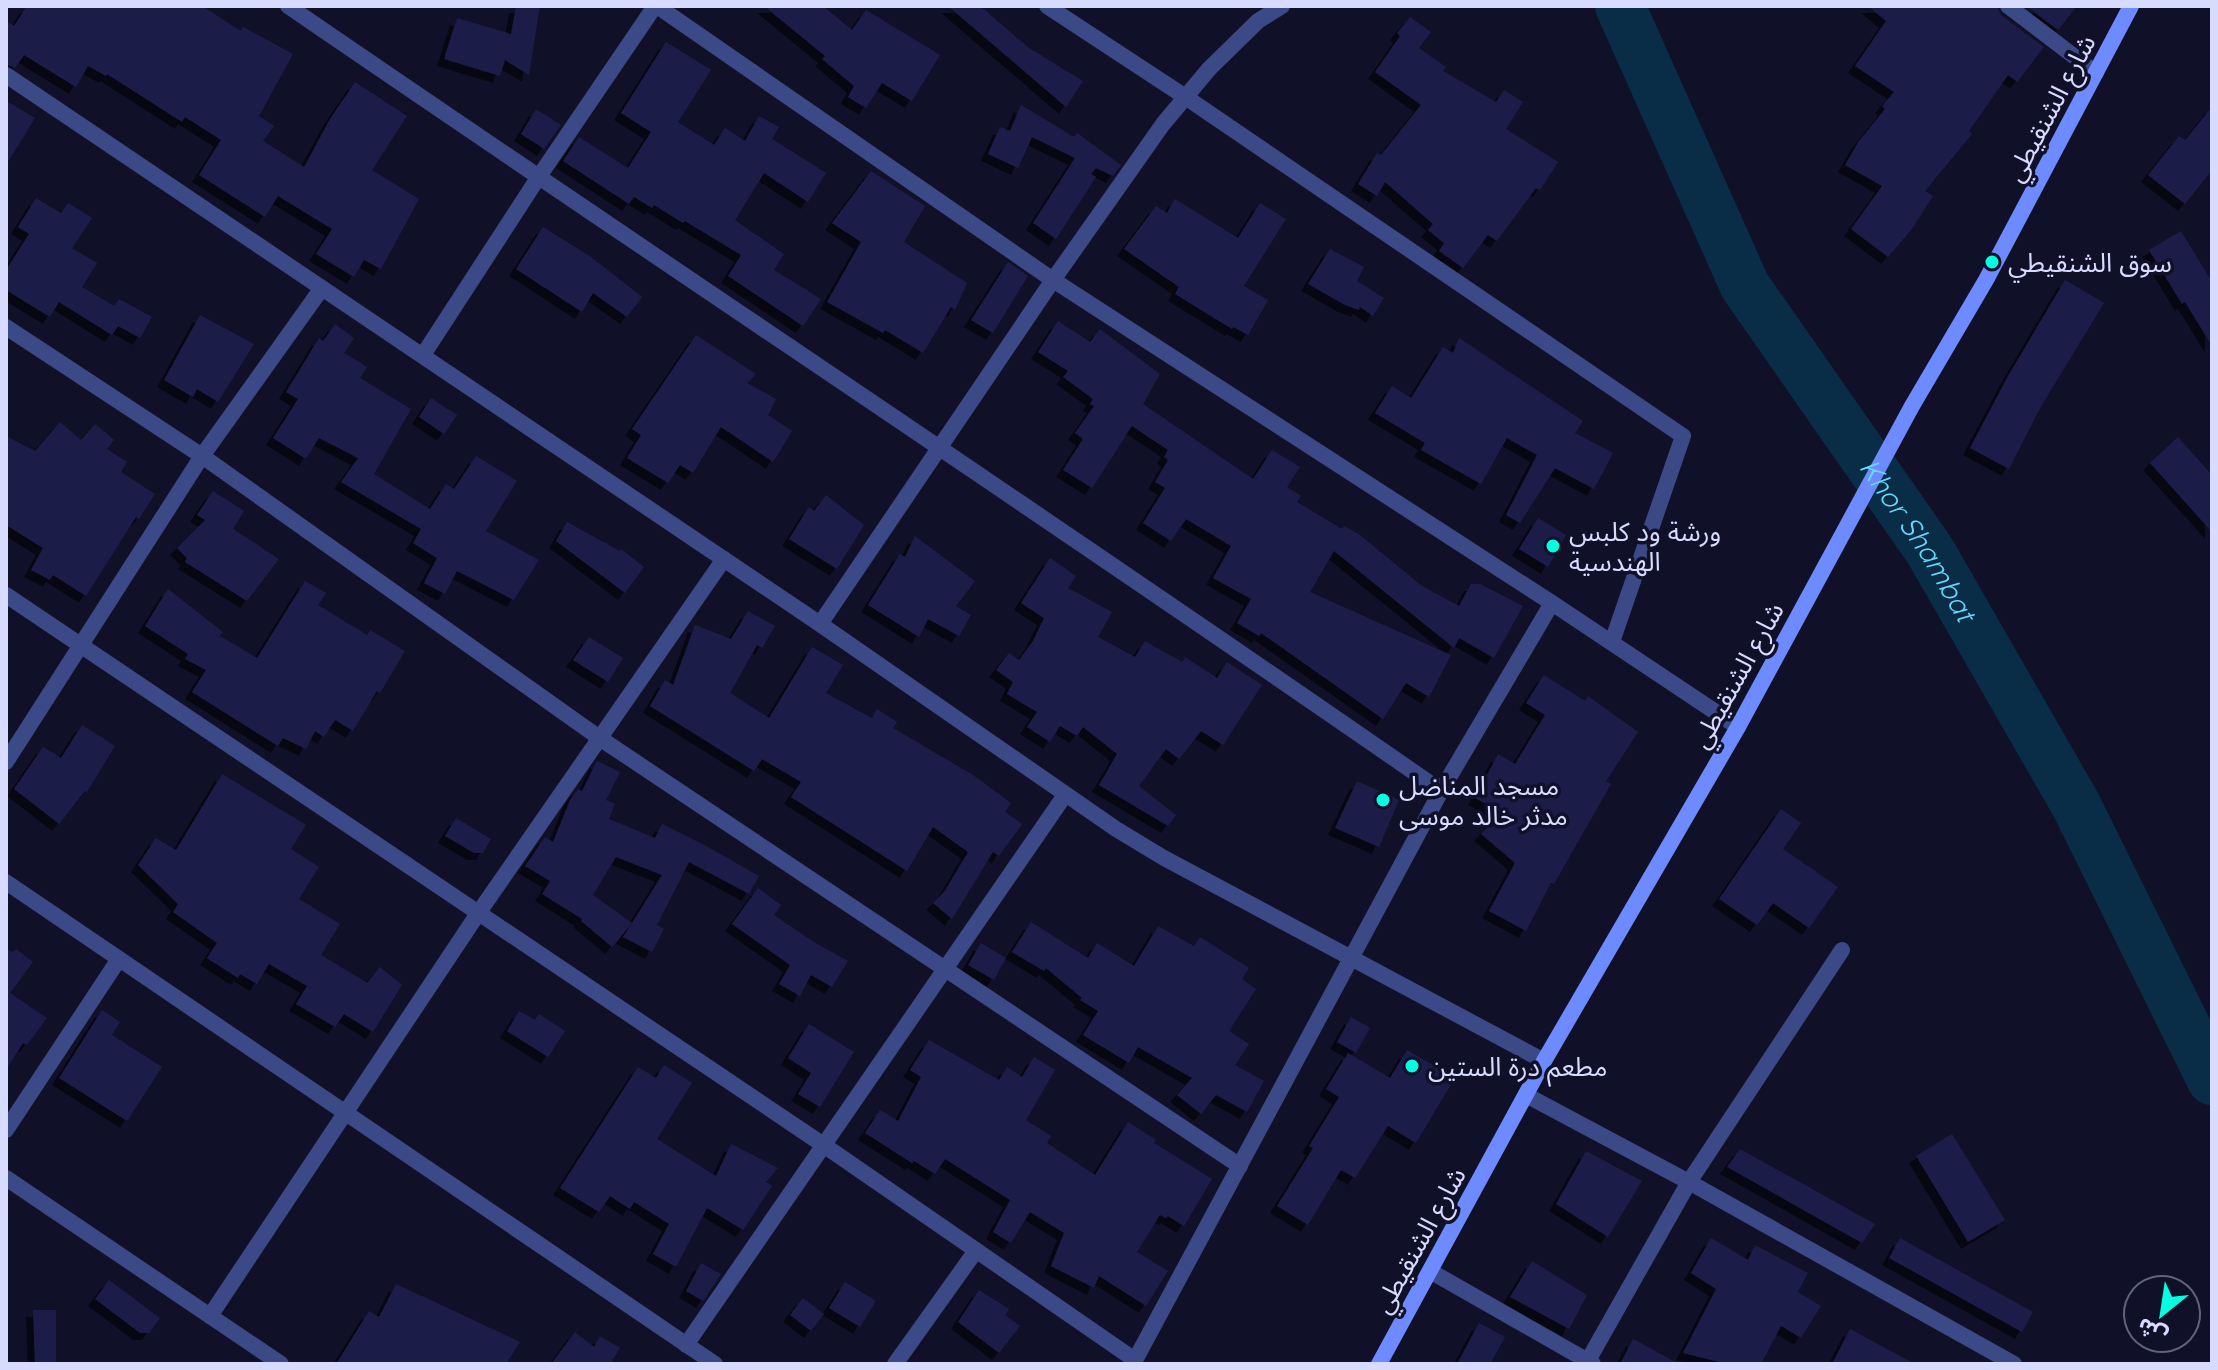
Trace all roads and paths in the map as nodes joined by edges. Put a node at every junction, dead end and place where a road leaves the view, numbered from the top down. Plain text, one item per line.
1 (288, 6) edge
2 (656, 6) edge
3 (1047, 6) edge
4 (1282, 6) edge
5 (2008, 6) edge
6 (2131, 6) edge
7 (2096, 73) junction
8 (6, 75) edge
9 (1184, 96) junction
10 (538, 178) junction
11 (1053, 280) junction
12 (322, 288) junction
13 (6, 327) edge
14 (423, 355) junction
15 (939, 447) junction
16 (202, 456) junction
17 (724, 559) junction
18 (6, 595) edge
19 (1552, 603) junction
20 (820, 624) junction
21 (1612, 642) junction
22 (80, 646) junction
23 (1738, 727) junction
24 (601, 739) junction
25 (6, 762) edge
26 (1441, 791) junction
27 (1065, 795) junction
28 (6, 882) edge
29 (477, 915) junction
30 (1842, 950) dead end
31 (1351, 958) junction
32 (119, 959) junction
33 (945, 967) junction
34 (1544, 1061) junction
35 (1526, 1095) junction
36 (345, 1113) junction
37 (6, 1130) edge
38 (825, 1146) junction
39 (1240, 1166) junction
40 (6, 1178) edge
41 (1689, 1182) junction
42 (975, 1252) junction
43 (1430, 1271) junction
44 (210, 1316) junction
45 (686, 1345) junction
46 (1134, 1362) edge
47 (1589, 1363) edge
48 (281, 1364) edge
49 (715, 1364) edge
50 (895, 1364) edge
51 (1379, 1364) edge
52 (2014, 1364) edge

1 - 10 street
2 - 10 street
2 - 11 street
3 - 9 street
4 - 9 street
5 - 7 street
6 - 7 street, شارع الشنقيطي
7 - 23 street, شارع الشنقيطي
8 - 12 street
9 - 11 street
9 - 21 street
10 - 14 street
10 - 15 street
11 - 15 street
11 - 19 street
12 - 14 street
12 - 16 street
13 - 16 street
14 - 17 street
15 - 20 street
15 - 26 street
16 - 22 street
16 - 24 street
17 - 20 street
17 - 24 street
18 - 22 street
19 - 21 street
19 - 26 street
20 - 27 street
21 - 23 street
22 - 25 street
22 - 29 street
23 - 34 street, شارع الشنقيطي
24 - 29 street
24 - 33 street
26 - 31 street
27 - 31 street
27 - 33 street
28 - 32 street
29 - 36 street
29 - 38 street
30 - 41 street
31 - 34 street
31 - 39 street
32 - 36 street
32 - 37 street
33 - 38 street
33 - 39 street
34 - 35 street, شارع الشنقيطي
35 - 41 street
35 - 43 street, شارع الشنقيطي
36 - 44 street
36 - 45 street
38 - 42 street
38 - 45 street
39 - 46 street
40 - 44 street
41 - 47 street
41 - 52 street
42 - 46 street
42 - 50 street
43 - 47 street
43 - 51 street, شارع الشنقيطي
44 - 48 street
45 - 49 street

